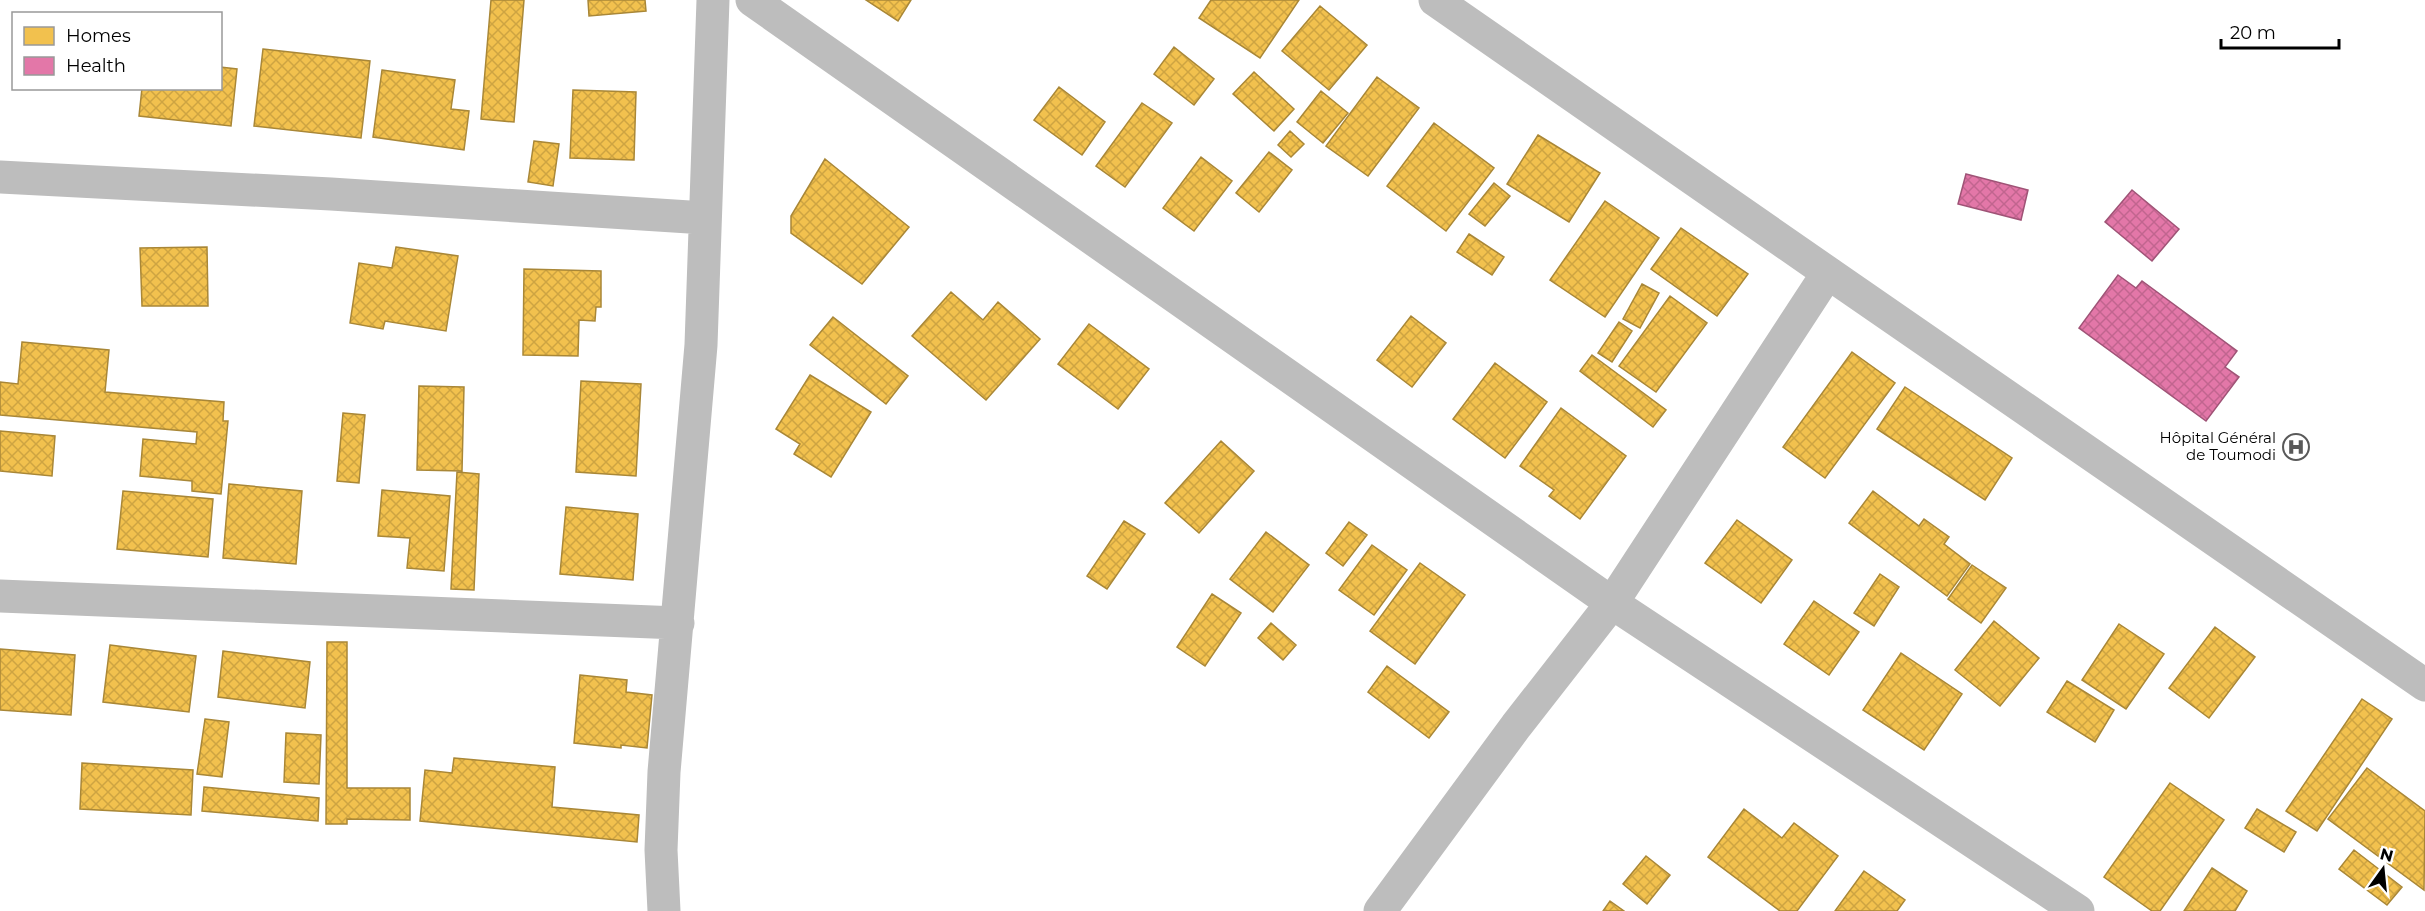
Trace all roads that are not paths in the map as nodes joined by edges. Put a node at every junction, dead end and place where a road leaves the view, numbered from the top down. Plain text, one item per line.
1 (713, 0) edge
2 (752, 0) edge
3 (1435, 0) edge
4 (0, 177) edge
5 (705, 218) junction
6 (1827, 274) junction
7 (0, 596) edge
8 (1612, 603) junction
9 (678, 623) junction
10 (2425, 685) edge
11 (664, 911) edge
12 (1380, 911) edge
13 (2078, 911) edge

1 - 5 street
2 - 8 street
3 - 6 street
4 - 5 street
5 - 9 street
6 - 8 street
6 - 10 street
7 - 9 street
8 - 12 street
8 - 13 street
9 - 11 street

